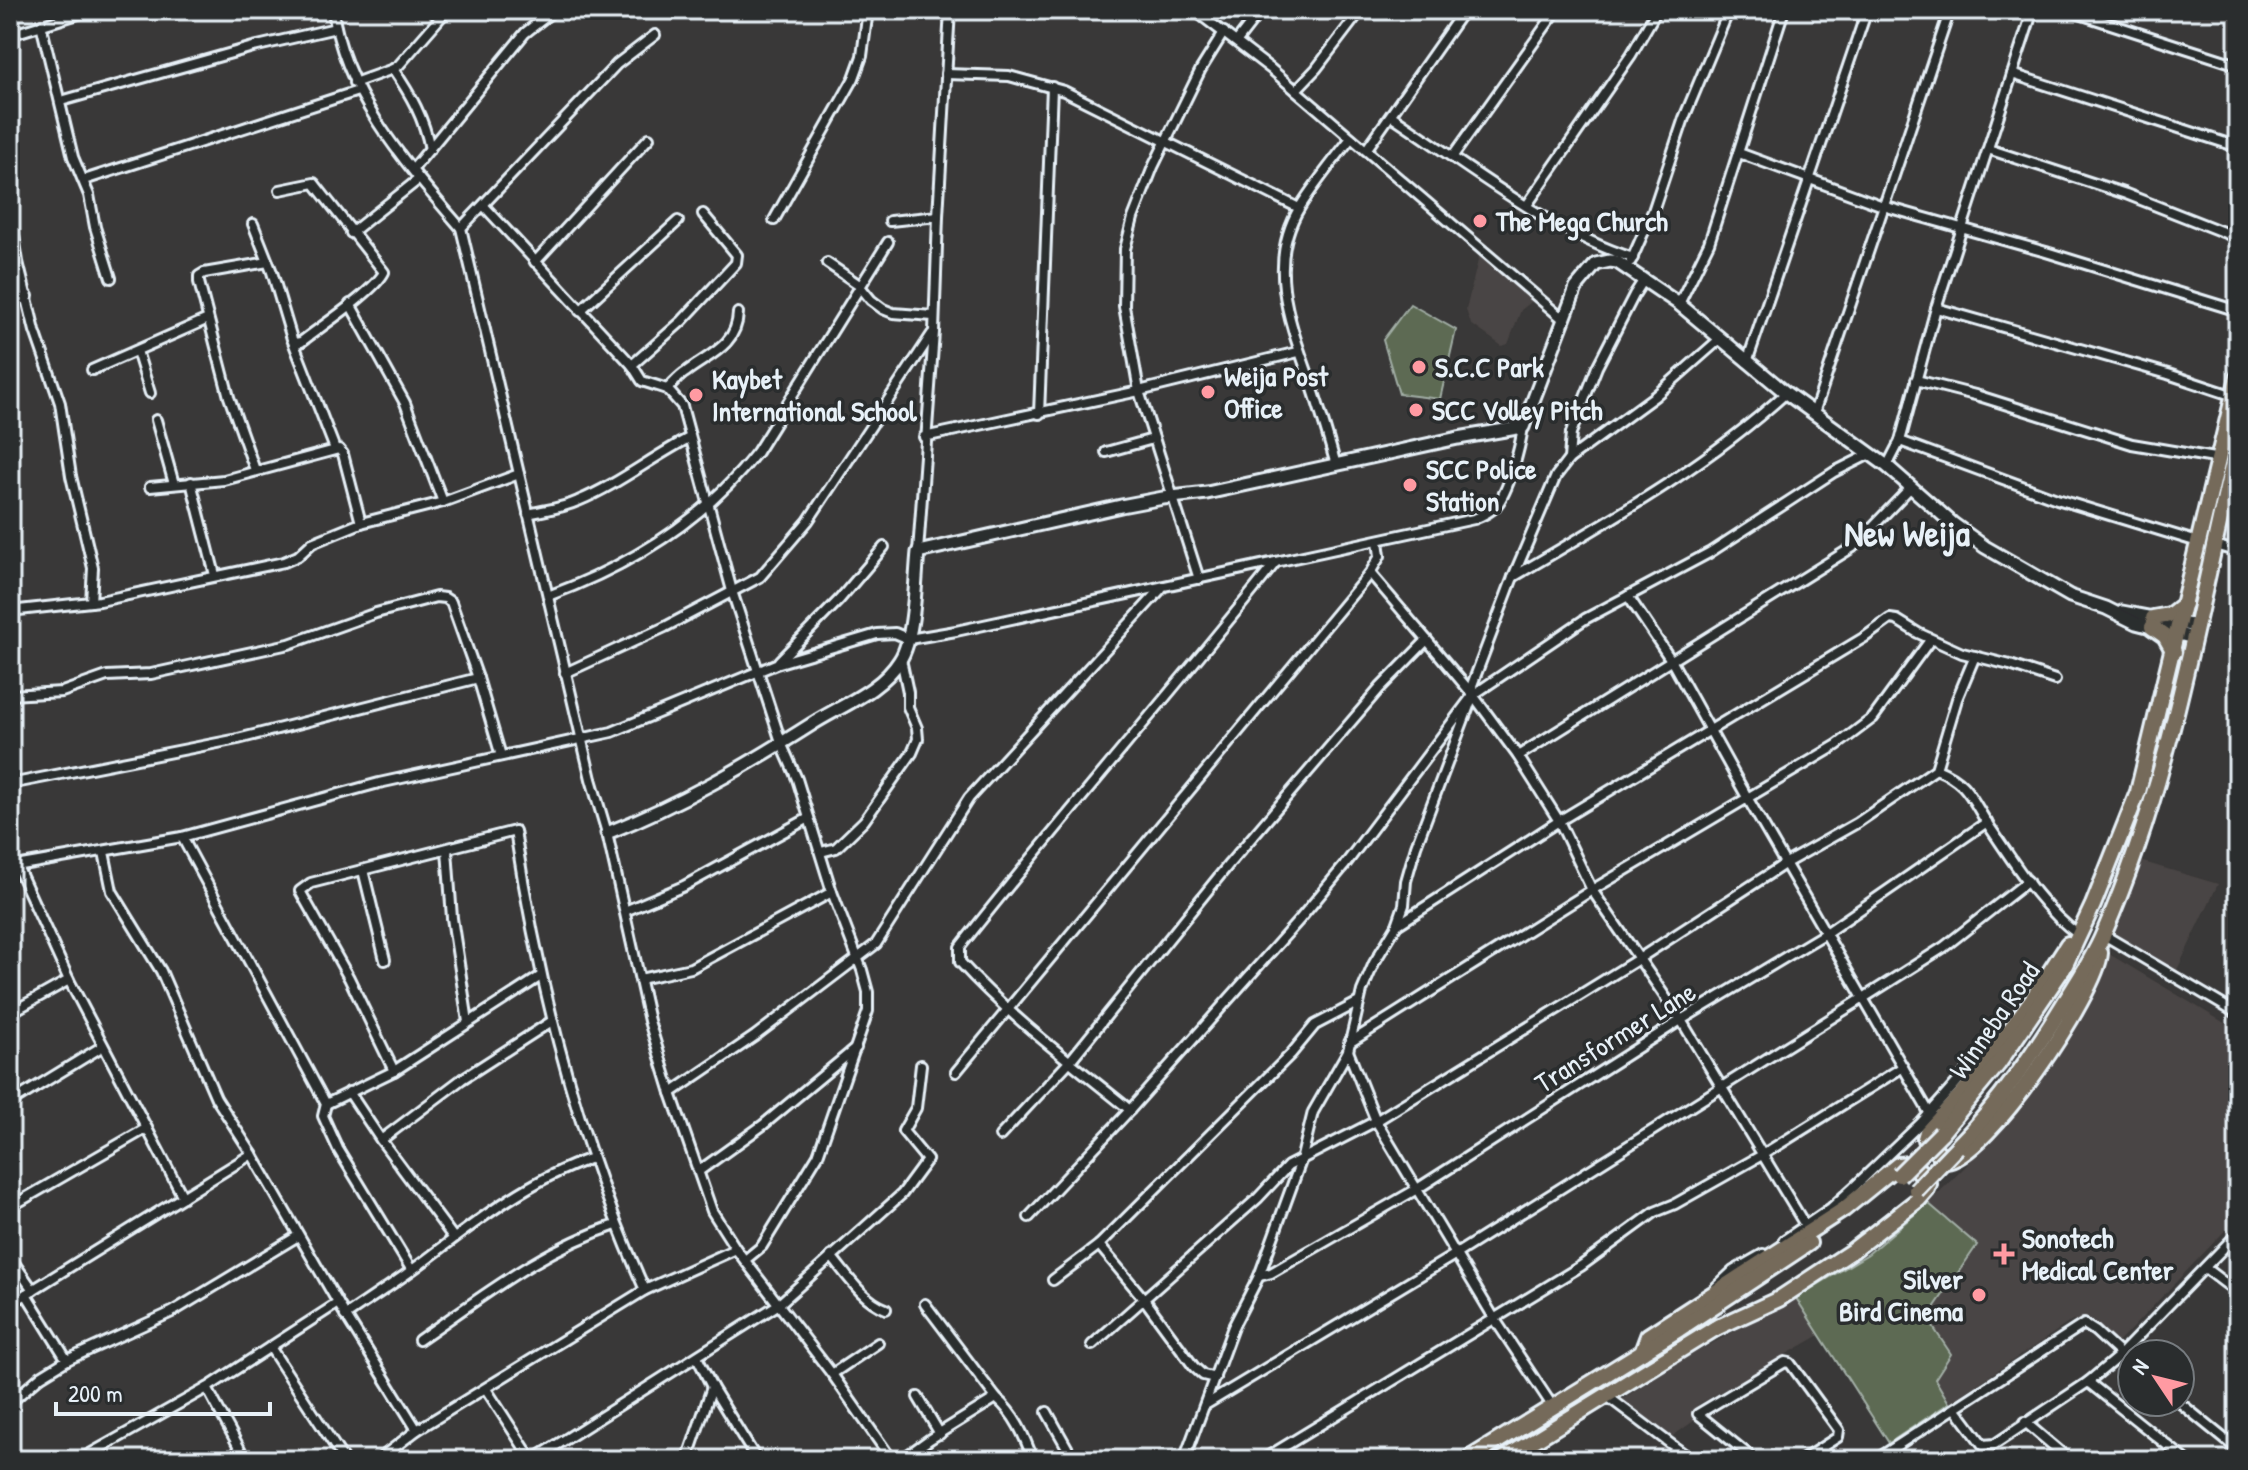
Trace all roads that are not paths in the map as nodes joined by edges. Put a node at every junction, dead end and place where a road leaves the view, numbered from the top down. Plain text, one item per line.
1 (91, 10) edge
2 (333, 10) edge
3 (447, 10) edge
4 (554, 10) edge
5 (868, 10) edge
6 (950, 10) edge
7 (1194, 10) edge
8 (1261, 10) edge
9 (1361, 10) edge
10 (1464, 10) edge
11 (1557, 10) edge
12 (1657, 10) edge
13 (1729, 10) edge
14 (1784, 10) edge
15 (1867, 10) edge
16 (1950, 10) edge
17 (2033, 10) edge
18 (2067, 10) edge
19 (41, 24) junction
20 (336, 28) junction
21 (1224, 32) junction
22 (10, 35) edge
23 (655, 35) dead end
24 (1237, 41) junction
25 (2238, 65) edge
26 (393, 69) junction
27 (946, 74) junction
28 (2012, 74) junction
29 (356, 87) junction
30 (1052, 87) junction
31 (1296, 90) junction
32 (61, 101) junction
33 (1392, 116) junction
34 (649, 138) dead end
35 (1351, 138) junction
36 (1165, 141) junction
37 (2238, 147) edge
38 (430, 149) junction
39 (1988, 149) junction
40 (1366, 150) junction
41 (1739, 153) junction
42 (1453, 156) junction
43 (413, 169) junction
44 (419, 179) junction
45 (84, 180) junction
46 (1810, 181) junction
47 (280, 190) dead end
48 (1527, 205) junction
49 (484, 206) junction
50 (1883, 206) junction
51 (1299, 208) junction
52 (10, 209) edge
53 (703, 214) dead end
54 (938, 216) junction
55 (774, 220) dead end
56 (678, 221) dead end
57 (890, 221) dead end
58 (253, 224) dead end
59 (11, 225) edge
60 (461, 228) junction
61 (1961, 228) junction
62 (351, 233) junction
63 (2238, 238) edge
64 (888, 242) dead end
65 (268, 262) junction
66 (535, 262) junction
67 (827, 263) dead end
68 (1630, 263) junction
69 (111, 278) dead end
70 (1643, 281) junction
71 (861, 286) junction
72 (28, 296) junction
73 (10, 304) edge
74 (350, 304) junction
75 (1679, 304) junction
76 (1936, 308) junction
77 (580, 311) junction
78 (2238, 311) edge
79 (738, 313) dead end
80 (933, 316) junction
81 (208, 319) junction
82 (1563, 319) junction
83 (934, 332) junction
84 (1721, 338) junction
85 (295, 343) junction
86 (137, 351) junction
87 (1298, 352) junction
88 (1747, 362) junction
89 (632, 365) junction
90 (92, 370) dead end
91 (2238, 377) edge
92 (1916, 380) junction
93 (667, 389) junction
94 (1139, 391) junction
95 (150, 393) dead end
96 (1786, 393) junction
97 (2234, 396) junction
98 (1814, 413) junction
99 (1039, 414) junction
100 (156, 420) dead end
101 (1523, 427) junction
102 (924, 437) junction
103 (689, 438) junction
104 (1153, 439) junction
105 (1900, 441) junction
106 (2238, 442) edge
107 (335, 449) junction
108 (1106, 452) dead end
109 (1870, 454) junction
110 (1569, 459) junction
111 (2226, 459) junction
112 (1336, 465) junction
113 (1887, 466) junction
114 (255, 470) junction
115 (519, 474) junction
116 (191, 482) junction
117 (174, 484) junction
118 (150, 487) dead end
119 (1911, 487) junction
120 (1172, 497) junction
121 (443, 502) junction
122 (710, 504) junction
123 (528, 514) junction
124 (361, 523) junction
125 (1378, 541) junction
126 (2208, 544) junction
127 (884, 547) dead end
128 (918, 552) junction
129 (2238, 552) edge
130 (1275, 563) junction
131 (1370, 573) junction
132 (215, 575) junction
133 (1513, 577) junction
134 (1199, 579) junction
135 (1162, 588) junction
136 (10, 590) edge
137 (732, 591) junction
138 (548, 596) junction
139 (1628, 596) junction
140 (91, 602) junction
141 (2184, 604) junction
142 (12, 610) edge
143 (2153, 622) junction
144 (2179, 628) junction
145 (2195, 632) junction
146 (909, 639) junction
147 (1427, 640) junction
148 (1930, 640) junction
149 (2174, 652) junction
150 (1975, 656) junction
151 (901, 659) junction
152 (1671, 660) junction
153 (776, 664) junction
154 (759, 672) junction
155 (565, 673) junction
156 (478, 678) junction
157 (2055, 680) dead end
158 (10, 695) edge
159 (1473, 695) junction
160 (1710, 728) junction
161 (2154, 735) junction
162 (581, 738) junction
163 (2169, 740) junction
164 (782, 745) junction
165 (501, 756) junction
166 (1518, 756) junction
167 (1936, 769) junction
168 (10, 784) edge
169 (1748, 799) junction
170 (809, 818) junction
171 (1559, 821) junction
172 (1987, 822) junction
173 (607, 833) junction
174 (182, 837) junction
175 (447, 850) junction
176 (104, 852) junction
177 (821, 852) junction
178 (1786, 863) junction
179 (13, 866) edge
180 (363, 870) junction
181 (2028, 881) junction
182 (1592, 890) junction
183 (832, 892) junction
184 (625, 911) junction
185 (1397, 925) junction
186 (1826, 933) junction
187 (2079, 936) junction
188 (2102, 938) junction
189 (1640, 958) junction
190 (857, 959) junction
191 (385, 960) dead end
192 (2049, 972) junction
193 (541, 976) junction
194 (640, 979) junction
195 (69, 980) junction
196 (1865, 997) junction
197 (1359, 1002) junction
198 (1008, 1009) junction
199 (10, 1012) edge
200 (2238, 1014) edge
201 (1681, 1020) junction
202 (552, 1021) junction
203 (468, 1022) junction
204 (103, 1046) junction
205 (1349, 1047) junction
206 (857, 1048) junction
207 (1070, 1061) junction
208 (921, 1065) dead end
209 (1903, 1067) junction
210 (394, 1071) junction
211 (956, 1072) dead end
212 (1720, 1087) junction
213 (349, 1092) junction
214 (671, 1093) junction
215 (10, 1103) edge
216 (326, 1104) junction
217 (1130, 1110) junction
218 (1930, 1114) junction
219 (1376, 1121) junction
220 (147, 1128) junction
221 (1000, 1136) dead end
222 (381, 1140) junction
223 (252, 1154) junction
224 (1762, 1155) junction
225 (592, 1158) junction
226 (1301, 1161) junction
227 (699, 1171) junction
228 (1417, 1189) junction
229 (183, 1197) junction
230 (10, 1207) edge
231 (1029, 1217) dead end
232 (616, 1225) junction
233 (1805, 1225) junction
234 (2238, 1233) edge
235 (298, 1236) junction
236 (453, 1237) junction
237 (1099, 1245) junction
238 (736, 1249) junction
239 (1456, 1254) junction
240 (831, 1256) junction
241 (10, 1257) edge
242 (745, 1260) junction
243 (2205, 1268) junction
244 (411, 1269) junction
245 (1259, 1276) junction
246 (1053, 1280) dead end
247 (645, 1290) junction
248 (30, 1292) junction
249 (2238, 1293) edge
250 (1711, 1295) junction
251 (1144, 1299) junction
252 (338, 1303) junction
253 (10, 1304) edge
254 (779, 1304) junction
255 (925, 1304) dead end
256 (886, 1309) dead end
257 (345, 1316) junction
258 (1494, 1318) junction
259 (1714, 1329) junction
260 (2137, 1338) edge
261 (419, 1340) dead end
262 (878, 1343) dead end
263 (1092, 1345) dead end
264 (270, 1347) junction
265 (1642, 1352) junction
266 (2116, 1353) edge
267 (697, 1357) junction
268 (2116, 1359) edge
269 (67, 1360) junction
270 (832, 1374) junction
271 (1215, 1378) junction
272 (2088, 1382) junction
273 (712, 1387) junction
274 (207, 1388) junction
275 (486, 1389) junction
276 (1607, 1396) junction
277 (918, 1397) dead end
278 (996, 1398) junction
279 (10, 1403) edge
280 (1205, 1406) junction
281 (1553, 1407) junction
282 (1956, 1409) junction
283 (1047, 1412) dead end
284 (2196, 1416) edge
285 (2025, 1422) junction
286 (417, 1430) junction
287 (940, 1434) junction
288 (1822, 1448) junction
289 (2238, 1450) edge
290 (79, 1460) edge
291 (246, 1460) edge
292 (344, 1460) edge
293 (378, 1460) edge
294 (533, 1460) edge
295 (687, 1460) edge
296 (757, 1460) edge
297 (892, 1460) edge
298 (901, 1460) edge
299 (1033, 1460) edge
300 (1074, 1460) edge
301 (1184, 1460) edge
302 (1262, 1460) edge
303 (1467, 1460) edge
304 (1502, 1460) edge
305 (1692, 1460) edge
306 (1755, 1460) edge
307 (1802, 1460) edge
308 (1829, 1460) edge
309 (1875, 1460) edge
310 (2070, 1460) edge
311 (2186, 1460) edge

1 - 19 street
2 - 20 street
3 - 26 street
4 - 38 street
5 - 55 street
6 - 27 street
7 - 21 street
8 - 24 street
9 - 31 street
10 - 33 street
11 - 42 street
12 - 48 street
13 - 68 street
14 - 41 street
15 - 46 street
16 - 50 street
17 - 28 street
18 - 25 street
19 - 22 street
19 - 32 street
20 - 29 street
20 - 32 street
21 - 24 street
21 - 36 street
23 - 49 street
24 - 31 street
26 - 29 street
26 - 38 street
27 - 30 street
27 - 54 street
28 - 37 street
28 - 39 street
29 - 43 street
29 - 45 street
30 - 36 street
30 - 99 street
31 - 35 street
32 - 45 street
33 - 40 street
33 - 42 street
34 - 66 street
35 - 40 street
35 - 51 street
36 - 51 street
36 - 94 street
38 - 43 street
39 - 61 street
39 - 63 street
40 - 82 street
41 - 46 street
41 - 75 street
42 - 48 street
43 - 44 street
44 - 60 street
44 - 62 street
45 - 69 street
46 - 50 street
46 - 88 street
47 - 62 street
48 - 68 street
49 - 60 street
49 - 66 street
50 - 61 street
50 - 98 street
51 - 87 street
52 - 59 street
53 - 89 street
54 - 57 street
54 - 80 street
56 - 77 street
58 - 65 street
59 - 72 street
60 - 115 street
61 - 76 street
61 - 78 street
62 - 74 street
64 - 71 street
65 - 81 street
65 - 85 street
66 - 77 street
67 - 71 street
68 - 70 street
68 - 82 street
70 - 75 street
70 - 110 street
71 - 80 street
71 - 122 street
72 - 73 street
72 - 140 street
74 - 85 street
74 - 121 street
75 - 84 street
76 - 92 street
76 - 97 street
77 - 89 street
79 - 93 street
80 - 83 street
81 - 86 street
81 - 114 street
82 - 101 street
83 - 102 street
83 - 137 street
84 - 88 street
84 - 110 street
85 - 107 street
86 - 90 street
86 - 95 street
87 - 94 street
87 - 112 street
88 - 96 street
89 - 93 street
91 - 97 highway, Winneba Road
92 - 105 street
92 - 111 street
93 - 103 street
94 - 99 street
94 - 104 street
96 - 98 street
96 - 133 street
97 - 111 highway, Winneba Road
98 - 109 street
99 - 102 street
100 - 117 street
101 - 112 street
101 - 125 street
102 - 128 street
103 - 122 street
103 - 123 street
104 - 108 street
104 - 120 street
105 - 113 street
105 - 126 street
106 - 111 highway, Winneba Road
107 - 114 street
107 - 124 street
109 - 113 street
109 - 139 street
110 - 133 street
111 - 126 highway, Winneba Road
112 - 120 street
113 - 119 street
114 - 116 street
115 - 121 street
115 - 123 street
116 - 117 street
116 - 132 street
117 - 118 street
119 - 143 street
119 - 152 street
120 - 128 street
120 - 134 street
121 - 124 street
122 - 137 street
122 - 138 street
123 - 138 street
124 - 132 street
125 - 130 street
125 - 131 street
126 - 129 street
126 - 141 highway, Winneba Road
126 - 145 highway, Winneba Road
127 - 153 street
128 - 146 street
130 - 134 street
130 - 198 street
131 - 147 street
131 - 198 street
132 - 140 street
133 - 159 street
134 - 135 street
135 - 146 street
135 - 190 street
136 - 142 street
137 - 154 street
137 - 155 street
138 - 155 street
139 - 152 street
139 - 159 street
140 - 142 street
141 - 143 highway
141 - 144 highway, Winneba Road
143 - 144 street
143 - 149 highway
144 - 145 street
144 - 149 highway, Winneba Road
145 - 163 highway, Winneba Road
146 - 151 street
146 - 153 street
147 - 159 street
147 - 207 street
148 - 150 street
148 - 160 street
148 - 169 street
149 - 161 highway, Winneba Road
150 - 157 street
150 - 167 street
151 - 164 street
151 - 177 street
152 - 160 street
152 - 166 street
153 - 154 street
154 - 162 street
154 - 164 street
155 - 162 street
156 - 158 street
156 - 165 street
156 - 168 street
159 - 166 street
159 - 185 street
159 - 217 street
160 - 169 street
160 - 171 street
161 - 163 highway
161 - 187 highway, Winneba Road
162 - 165 street
162 - 173 street
163 - 188 highway, Winneba Road
164 - 170 street
164 - 173 street
165 - 174 street
166 - 171 street
167 - 172 street
167 - 178 street
169 - 178 street
169 - 182 street
170 - 177 street
170 - 184 street
171 - 182 street
171 - 185 street
172 - 181 street
172 - 186 street, Transformer Lane
173 - 184 street
174 - 176 street
174 - 216 street
175 - 180 street
175 - 193 street
175 - 203 street
176 - 179 street
176 - 223 street
177 - 183 street
178 - 186 street
178 - 189 street
179 - 195 street
180 - 191 street
180 - 210 street
181 - 187 street
181 - 196 street
182 - 189 street
182 - 205 street
183 - 190 street
183 - 194 street
184 - 194 street
185 - 197 street
186 - 196 street
186 - 201 street, Transformer Lane
187 - 192 highway
187 - 265 highway, Winneba Road, bridge
188 - 192 highway
188 - 200 street
188 - 259 highway, Winneba Road, bridge
189 - 201 street
189 - 219 street
190 - 206 street
190 - 214 street
192 - 218 street
193 - 202 street
193 - 203 street
194 - 214 street
195 - 199 street
195 - 204 street
196 - 209 street
196 - 212 street
197 - 205 street
197 - 237 street
198 - 207 street
198 - 211 street
201 - 212 street
201 - 228 street, Transformer Lane
202 - 222 street
202 - 225 street
203 - 210 street
204 - 215 street
204 - 220 street
205 - 219 street
205 - 226 street
206 - 227 street
206 - 242 street
207 - 217 street
207 - 221 street
208 - 240 street
209 - 218 street
209 - 224 street
210 - 213 street
212 - 224 street
212 - 239 street
213 - 216 street
213 - 222 street
214 - 227 street
216 - 244 street
217 - 231 street
218 - 233 street
219 - 226 street
219 - 228 street
220 - 229 street
220 - 230 street
222 - 236 street
223 - 229 street
223 - 235 street
224 - 233 street
224 - 258 street
225 - 232 street
225 - 236 street
226 - 245 street
226 - 251 street
227 - 238 street
228 - 239 street
228 - 245 street, Transformer Lane
229 - 248 street
232 - 247 street
232 - 261 street
233 - 250 street
234 - 243 street
235 - 252 street
235 - 269 street
236 - 244 street
237 - 246 street
237 - 251 street
238 - 242 street
238 - 247 street
239 - 258 street
239 - 280 street
240 - 254 street
240 - 256 street
241 - 248 street
242 - 254 street
243 - 249 street
243 - 260 street
244 - 257 street
245 - 271 street
247 - 275 street
248 - 253 street
248 - 269 street
250 - 259 highway
250 - 265 highway
251 - 263 street
251 - 271 street
252 - 257 street
252 - 264 street
254 - 267 street
254 - 270 street
255 - 278 street
257 - 286 street
258 - 281 street
258 - 302 street
259 - 276 highway, Winneba Road
262 - 270 street
264 - 274 street
264 - 292 street
265 - 281 highway, Winneba Road
266 - 282 street
267 - 273 street
267 - 294 street
268 - 272 street
269 - 279 street
270 - 297 street
271 - 280 street
272 - 285 street
272 - 311 street
273 - 295 street
273 - 296 street
274 - 290 street
274 - 291 street
275 - 286 street
275 - 294 street
276 - 304 highway, Winneba Road
276 - 305 street
277 - 287 street
278 - 287 street
278 - 299 street
280 - 301 street
281 - 303 highway, Winneba Road
282 - 285 street
282 - 309 street
283 - 300 street
284 - 289 street
285 - 310 street
286 - 293 street
287 - 298 street
288 - 306 street
288 - 307 street
288 - 308 street

